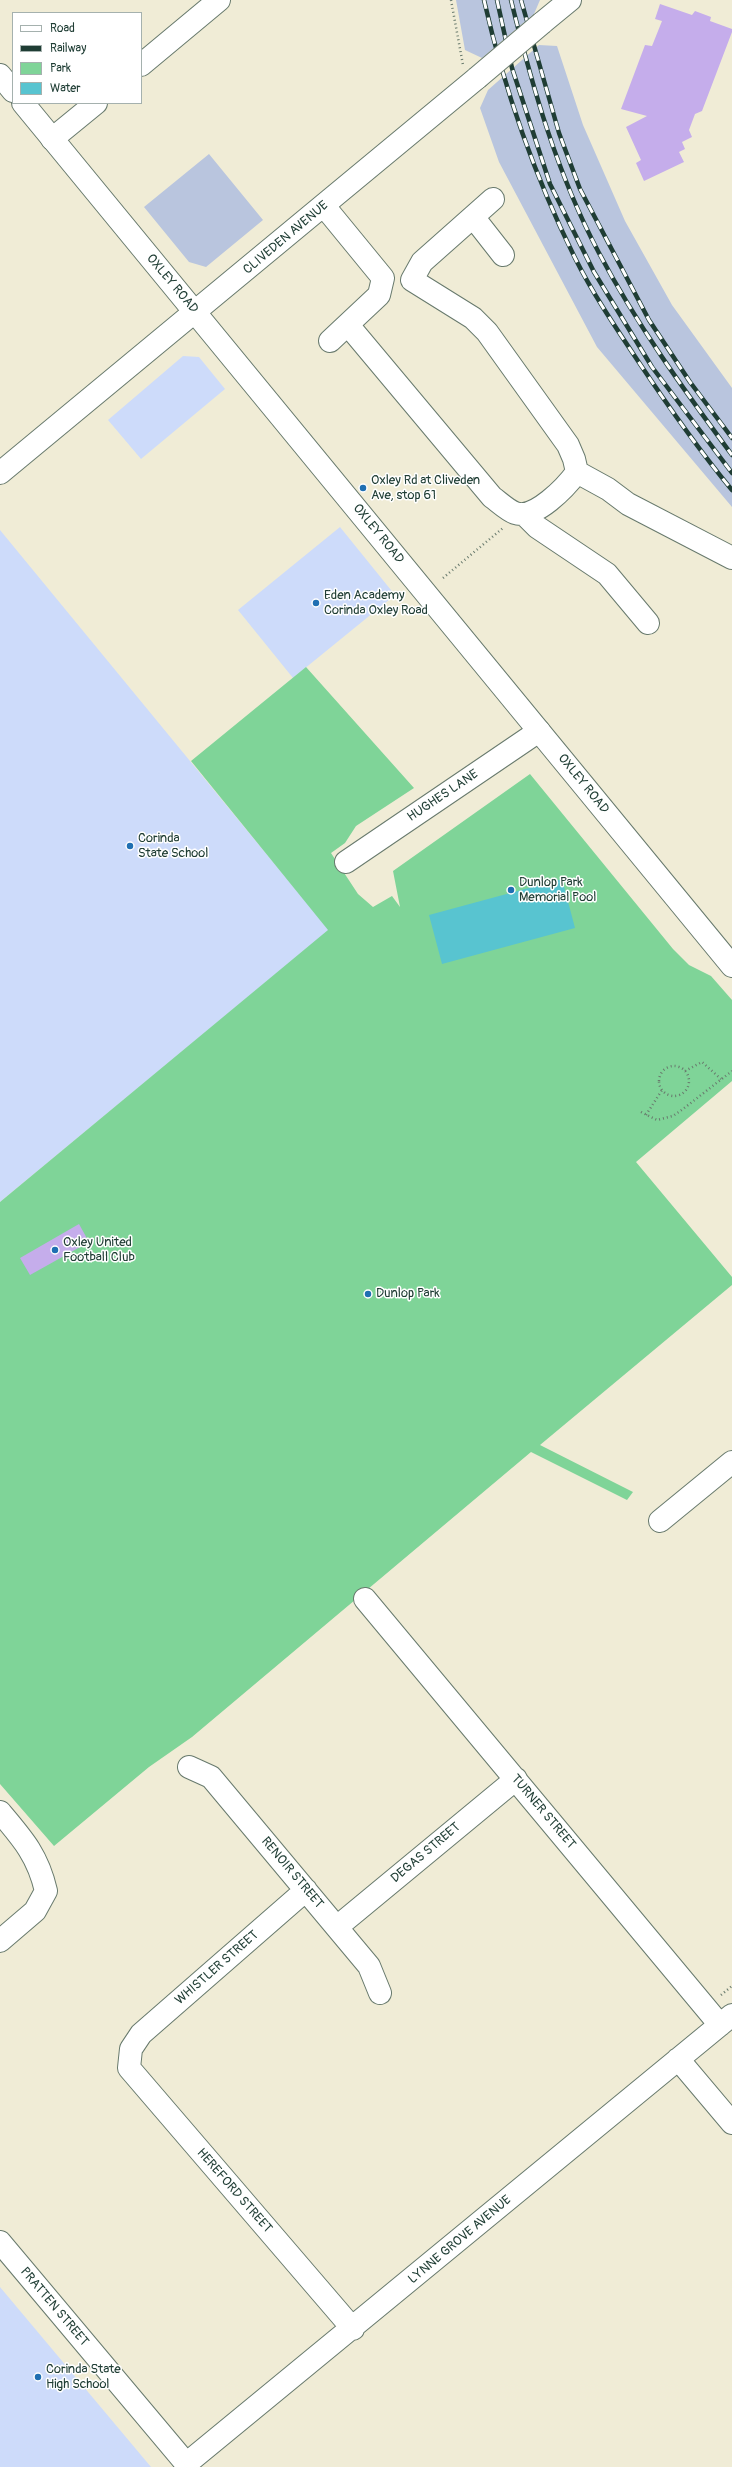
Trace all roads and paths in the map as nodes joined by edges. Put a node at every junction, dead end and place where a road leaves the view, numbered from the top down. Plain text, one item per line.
1 (219, 0) edge
2 (451, 0) edge
3 (570, 0) edge
4 (142, 64) edge
5 (0, 75) edge
6 (473, 81) junction
7 (12, 90) edge
8 (24, 104) edge
9 (95, 104) edge
10 (52, 139) junction
11 (493, 199) dead end
12 (324, 206) junction
13 (474, 218) junction
14 (503, 255) dead end
15 (383, 278) junction
16 (412, 280) junction
17 (196, 312) junction
18 (348, 325) junction
19 (330, 341) dead end
20 (576, 472) junction
21 (0, 473) edge
22 (519, 513) junction
23 (732, 558) edge
24 (443, 578) dead end
25 (648, 624) dead end
26 (540, 730) junction
27 (346, 862) dead end
28 (732, 966) edge
29 (685, 1071) junction
30 (732, 1071) edge
31 (721, 1079) junction
32 (662, 1090) junction
33 (640, 1112) dead end
34 (646, 1115) junction
35 (732, 1462) edge
36 (660, 1521) dead end
37 (365, 1599) dead end
38 (189, 1767) dead end
39 (516, 1779) junction
40 (0, 1812) edge
41 (306, 1890) junction
42 (337, 1927) junction
43 (0, 1941) edge
44 (732, 1986) edge
45 (380, 1993) dead end
46 (719, 1997) dead end
47 (726, 2020) edge
48 (130, 2048) joint
49 (678, 2059) junction
50 (732, 2123) edge
51 (0, 2242) edge
52 (353, 2328) junction
53 (188, 2465) edge

1 - 4 street
2 - 6 path
3 - 6 street, CLIVEDEN AVENUE, bridge
5 - 7 street
6 - 12 street, CLIVEDEN AVENUE
8 - 10 street, OXLEY ROAD
9 - 10 street
10 - 17 street, OXLEY ROAD
11 - 13 street
12 - 15 street
12 - 17 street, CLIVEDEN AVENUE
13 - 14 street
13 - 16 street
15 - 16 street
15 - 18 street
16 - 20 street
17 - 21 street, CLIVEDEN AVENUE
17 - 26 street, OXLEY ROAD
18 - 19 street
18 - 22 street
20 - 22 street
20 - 23 street
22 - 24 path
22 - 25 street
26 - 27 street, HUGHES LANE
26 - 28 street, OXLEY ROAD
29 - 31 path
29 - 32 path
29 - 32 path
30 - 31 path
31 - 34 path
32 - 34 path
33 - 34 path
35 - 36 street
37 - 39 street, TURNER STREET
38 - 41 street, RENOIR STREET
39 - 42 street, DEGAS STREET
39 - 47 street, TURNER STREET
40 - 43 street
41 - 42 street, RENOIR STREET
41 - 48 street, WHISTLER STREET
42 - 45 street, RENOIR STREET
44 - 46 path
47 - 49 street, LYNNE GROVE AVENUE
48 - 52 street, HEREFORD STREET
49 - 50 street
49 - 52 street, LYNNE GROVE AVENUE
51 - 53 street, PRATTEN STREET
52 - 53 street, LYNNE GROVE AVENUE

